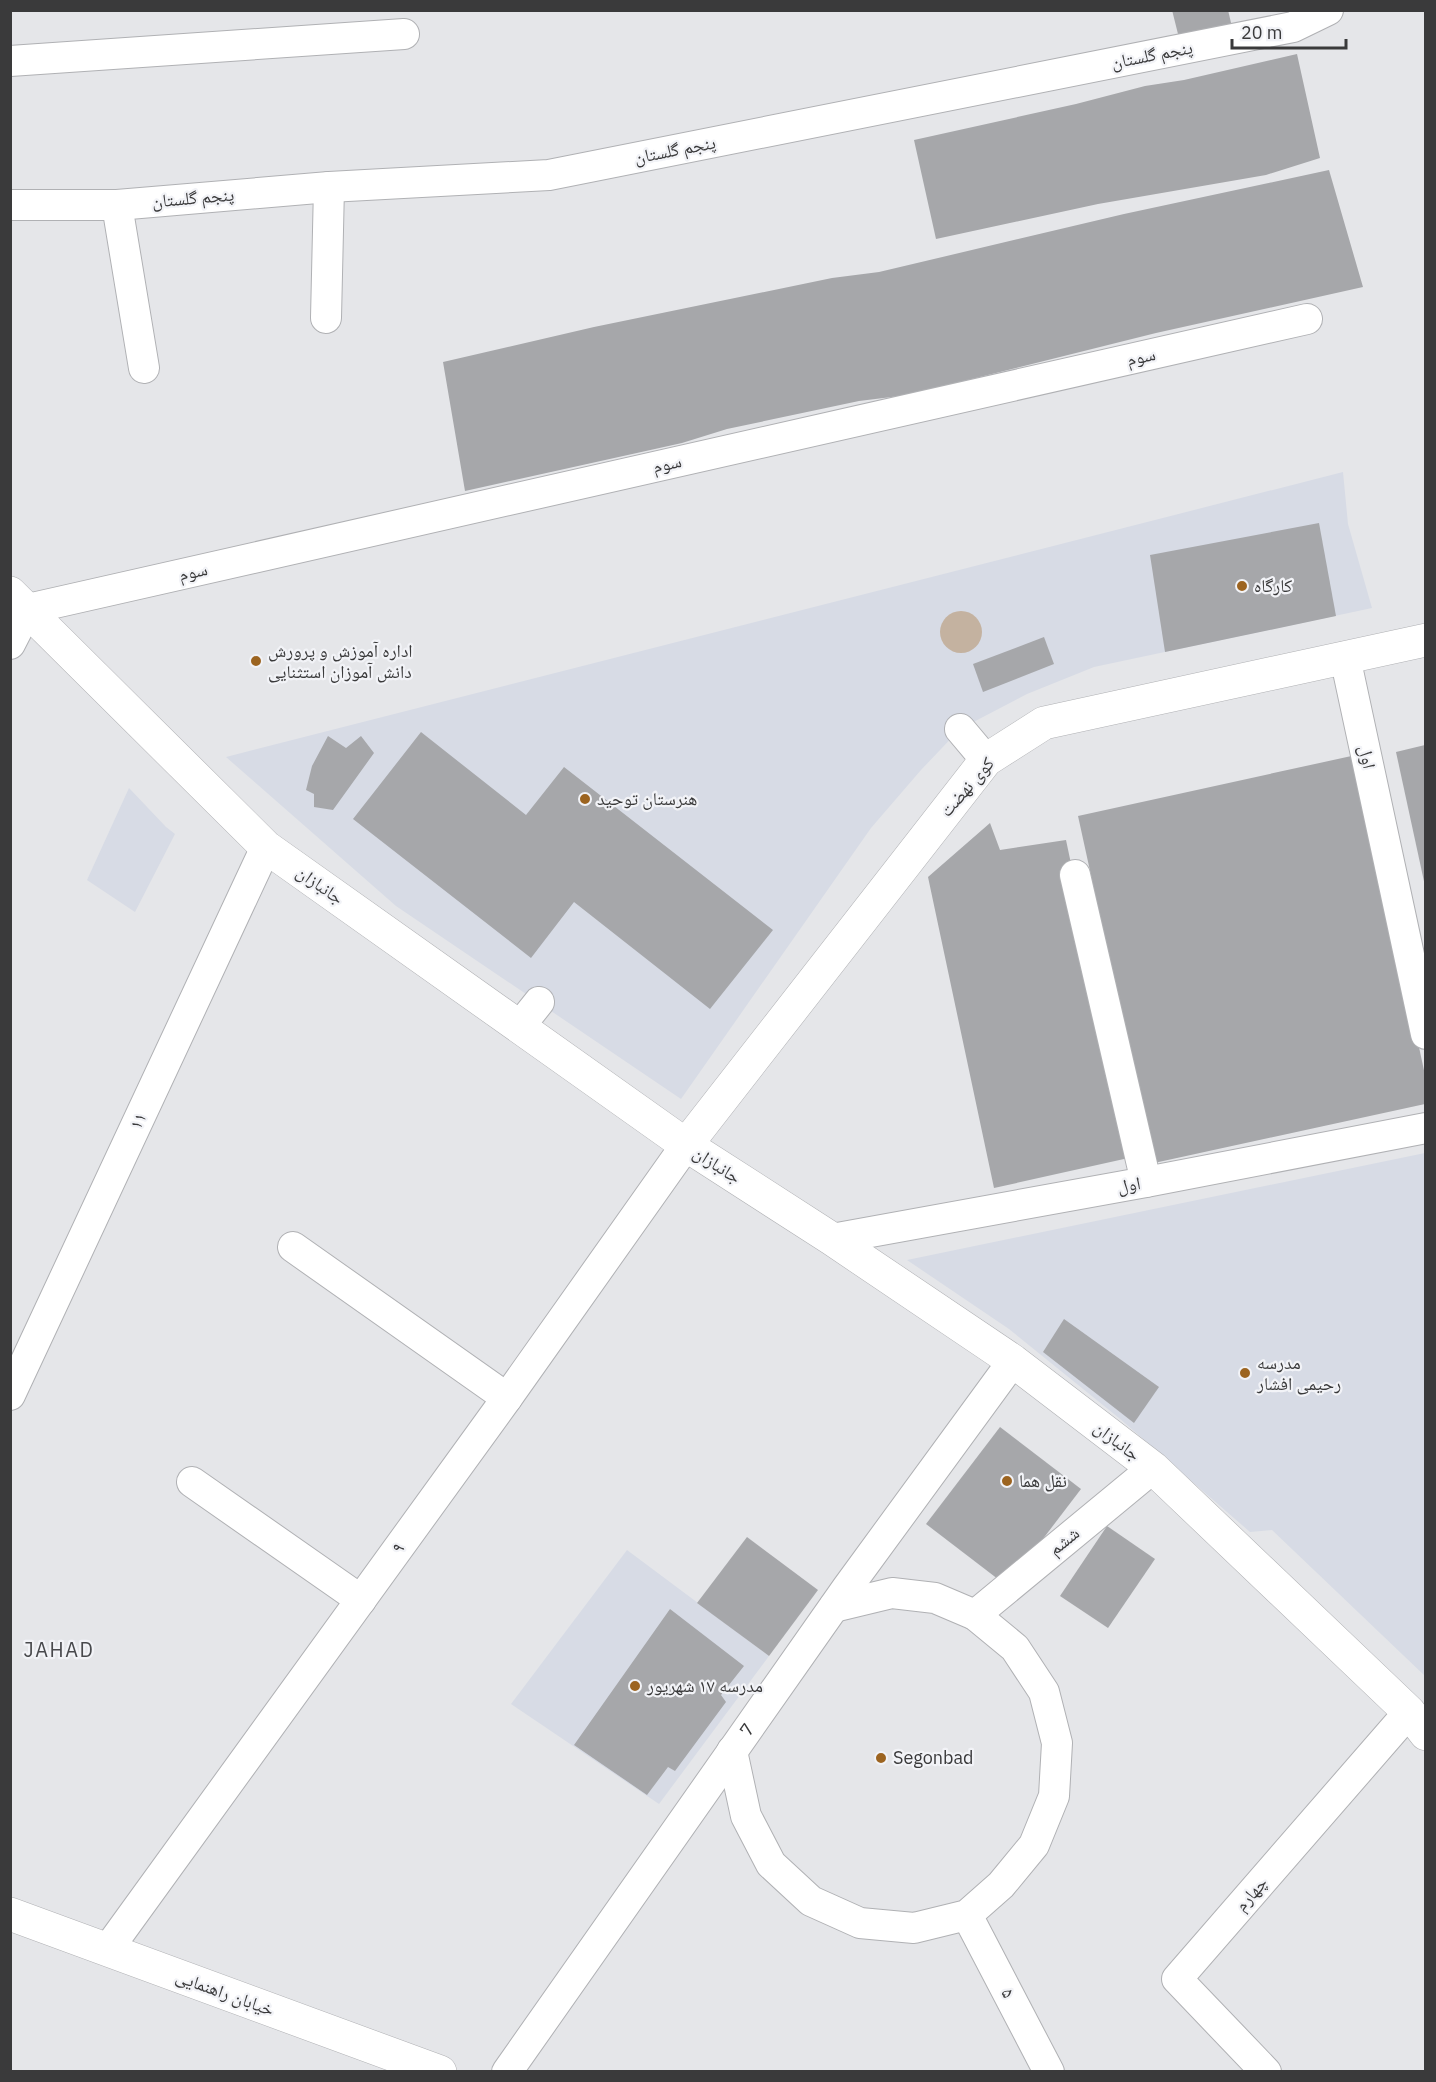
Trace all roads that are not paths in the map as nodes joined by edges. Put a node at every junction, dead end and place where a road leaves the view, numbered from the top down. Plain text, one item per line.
1 (1328, 10) edge
2 (404, 34) dead end
3 (10, 61) edge
4 (329, 187) junction
5 (10, 205) edge
6 (117, 205) junction
7 (326, 318) dead end
8 (1307, 319) dead end
9 (144, 368) dead end
10 (19, 601) edge
11 (1425, 640) edge
12 (10, 644) edge
13 (1345, 657) junction
14 (960, 729) dead end
15 (986, 760) junction
16 (266, 847) junction
17 (1075, 875) dead end
18 (1425, 1034) edge
19 (1425, 1128) edge
20 (686, 1145) junction
21 (1146, 1182) junction
22 (832, 1239) junction
23 (293, 1247) dead end
24 (1013, 1361) junction
25 (10, 1395) edge
26 (507, 1398) junction
27 (1153, 1468) junction
28 (192, 1482) dead end
29 (361, 1600) junction
30 (834, 1607) junction
31 (975, 1615) junction
32 (1417, 1723) edge
33 (732, 1751) junction
34 (10, 1914) edge
35 (967, 1916) junction
36 (108, 1949) junction
37 (440, 2072) edge
38 (507, 2072) edge
39 (1049, 2072) edge
40 (1266, 2072) edge

1 - 4 street, پنجم گلستان
2 - 3 street
4 - 6 street, پنجم گلستان
4 - 7 street
5 - 6 street, پنجم گلستان
6 - 9 street
8 - 10 street, سوم
10 - 12 street
10 - 16 main road, جانبازان
11 - 13 main road, کوی نهضت
13 - 15 main road, کوی نهضت
13 - 18 street, اول
14 - 15 street
15 - 20 main road, کوی نهضت
16 - 20 main road, جانبازان
16 - 25 street, ۱۱
17 - 21 street
19 - 21 street, اول
20 - 22 main road, جانبازان
20 - 26 street, ۹
21 - 22 street, اول
22 - 24 main road, جانبازان
23 - 26 street
24 - 27 main road, جانبازان
24 - 30 street, 7
26 - 29 street, ۹
27 - 31 street, ششم
27 - 32 main road, جانبازان
28 - 29 street
29 - 36 street, ۹
30 - 31 street
30 - 33 street, 7
31 - 35 street
32 - 40 street, چهارم
33 - 35 street
33 - 38 street, 7
34 - 36 main road, خیابان راهنمایی
35 - 39 street, ۵
36 - 37 main road, خیابان راهنمایی

